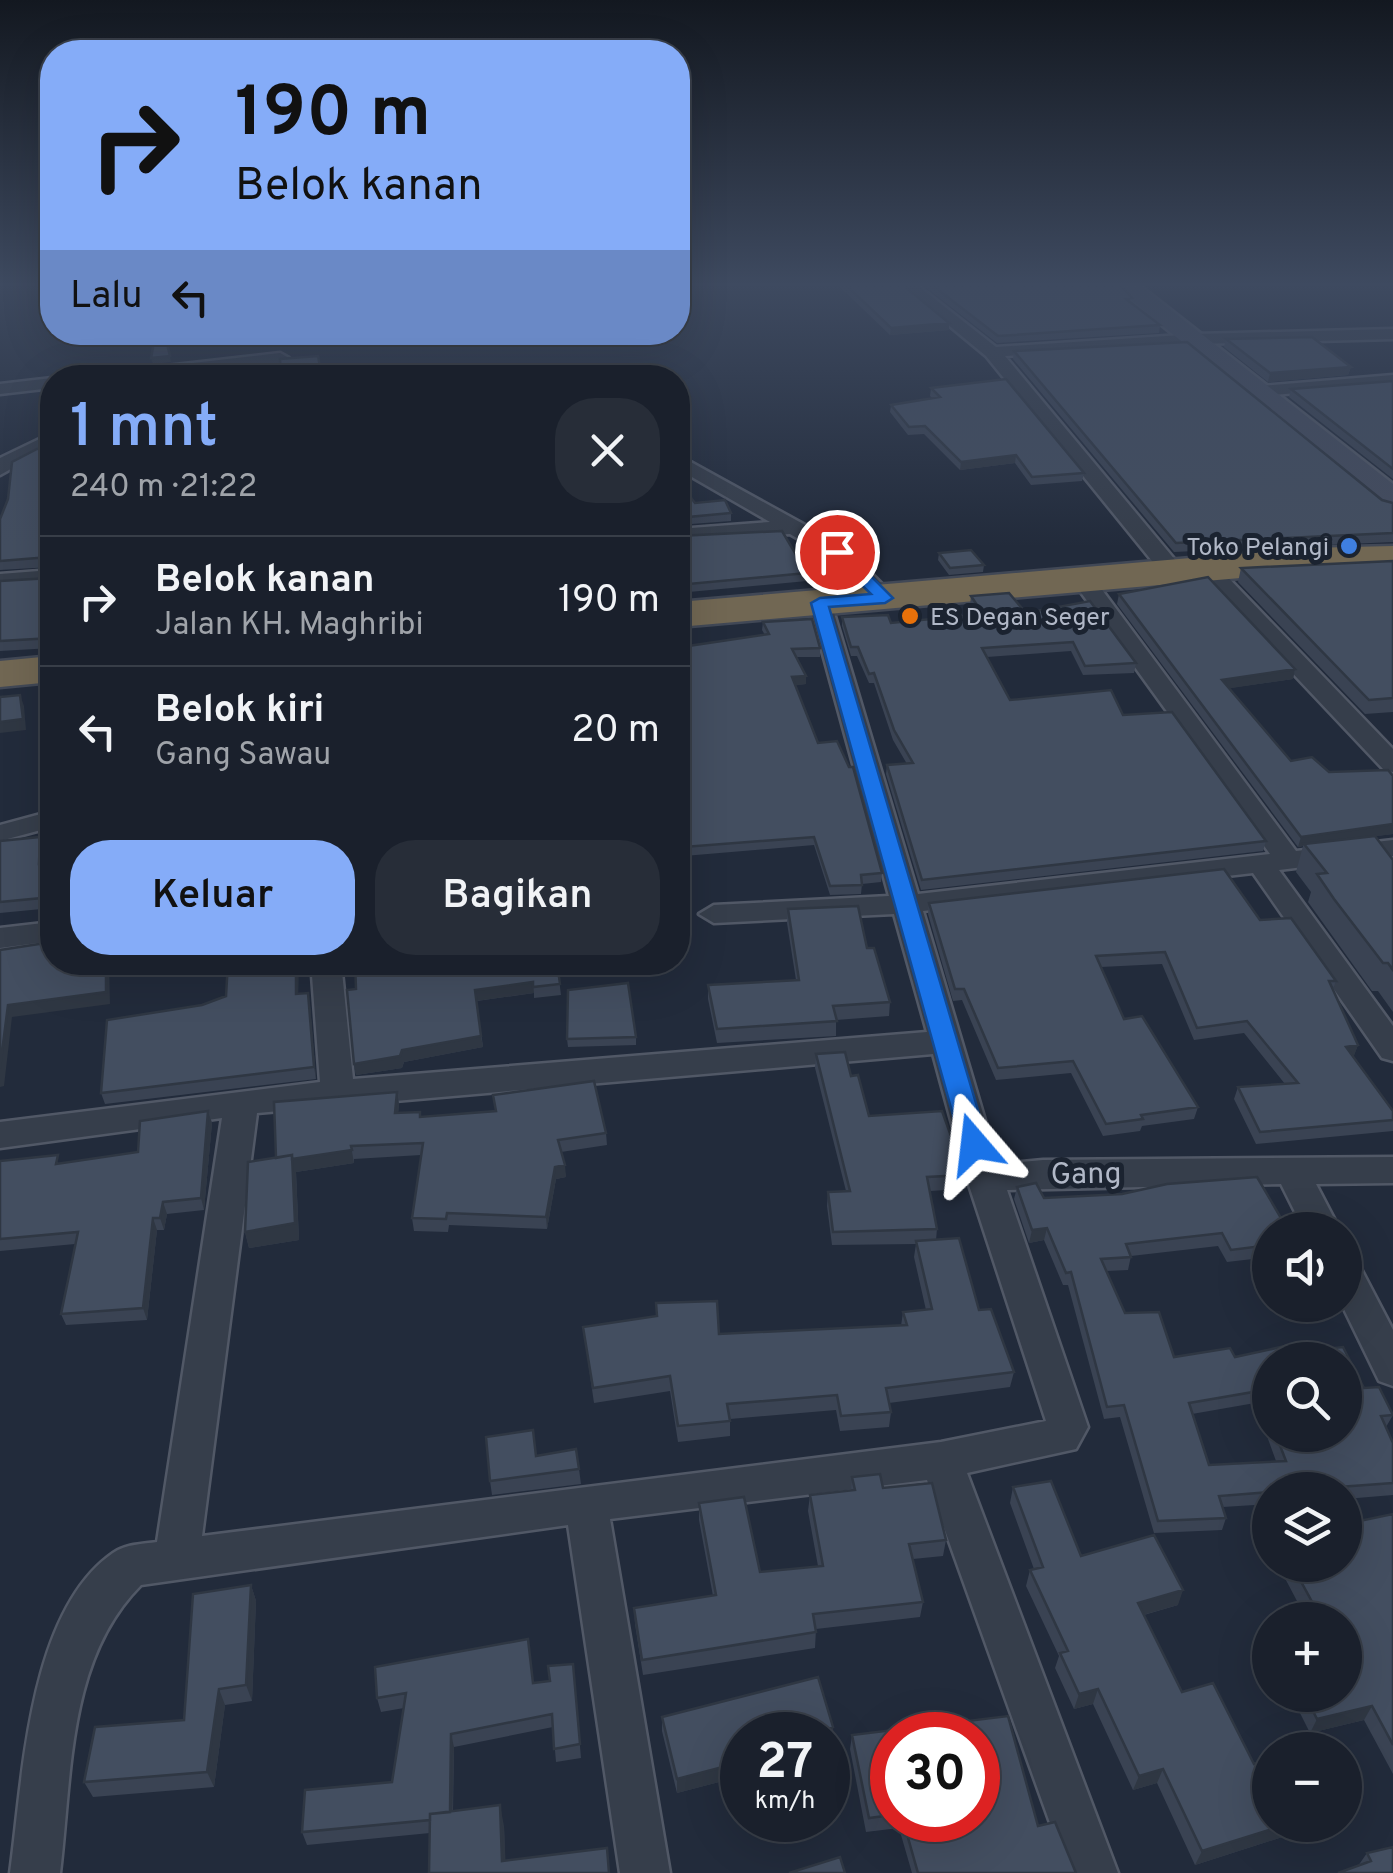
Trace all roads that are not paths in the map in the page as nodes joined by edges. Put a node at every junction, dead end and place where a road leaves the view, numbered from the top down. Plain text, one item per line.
1 (1011, 372) edge
2 (1238, 372) edge
3 (1393, 380) edge
4 (40, 385) edge
5 (0, 390) edge
6 (1261, 391) junction
7 (40, 444) edge
8 (690, 468) edge
9 (0, 469) edge
10 (1389, 492) edge
11 (798, 527) junction
12 (690, 534) edge
13 (1393, 558) edge
14 (1191, 571) junction
15 (40, 578) edge
16 (1084, 580) junction
17 (0, 581) edge
18 (885, 598) junction
19 (820, 603) junction
20 (690, 613) edge
21 (40, 670) edge
22 (0, 674) edge
23 (1393, 764) edge
24 (40, 822) edge
25 (0, 833) edge
26 (1393, 848) edge
27 (1274, 862) junction
28 (906, 904) junction
29 (714, 914) dead end
30 (40, 933) edge
31 (0, 938) edge
32 (327, 975) edge
33 (944, 1042) junction
34 (1393, 1050) edge
35 (336, 1092) junction
36 (240, 1103) junction
37 (0, 1136) edge
38 (1393, 1170) edge
39 (1292, 1172) junction
40 (985, 1178) junction
41 (1313, 1212) edge
42 (1362, 1307) edge
43 (1393, 1368) edge
44 (941, 1460) junction
45 (586, 1503) junction
46 (178, 1557) junction
47 (35, 1873) edge
48 (645, 1873) edge
49 (1093, 1873) edge

1 - 14 street
2 - 6 street
3 - 6 street
4 - 5 street
6 - 10 street
7 - 9 street
8 - 11 street
11 - 12 street
11 - 18 street
13 - 14 highway
14 - 16 highway
14 - 23 street
15 - 17 street
16 - 18 highway
16 - 27 street
18 - 19 highway
19 - 20 highway
19 - 28 street
21 - 22 highway
24 - 25 street
26 - 27 street
27 - 28 street
27 - 34 street
28 - 29 street
28 - 33 street
30 - 31 street
32 - 35 street
33 - 35 street
33 - 40 street
35 - 36 street
36 - 37 street
36 - 46 street
38 - 39 street, Gang
39 - 40 street, Gang
39 - 41 street
40 - 44 street
42 - 43 street
44 - 45 street
44 - 49 street
45 - 46 street
45 - 48 street
46 - 47 street

